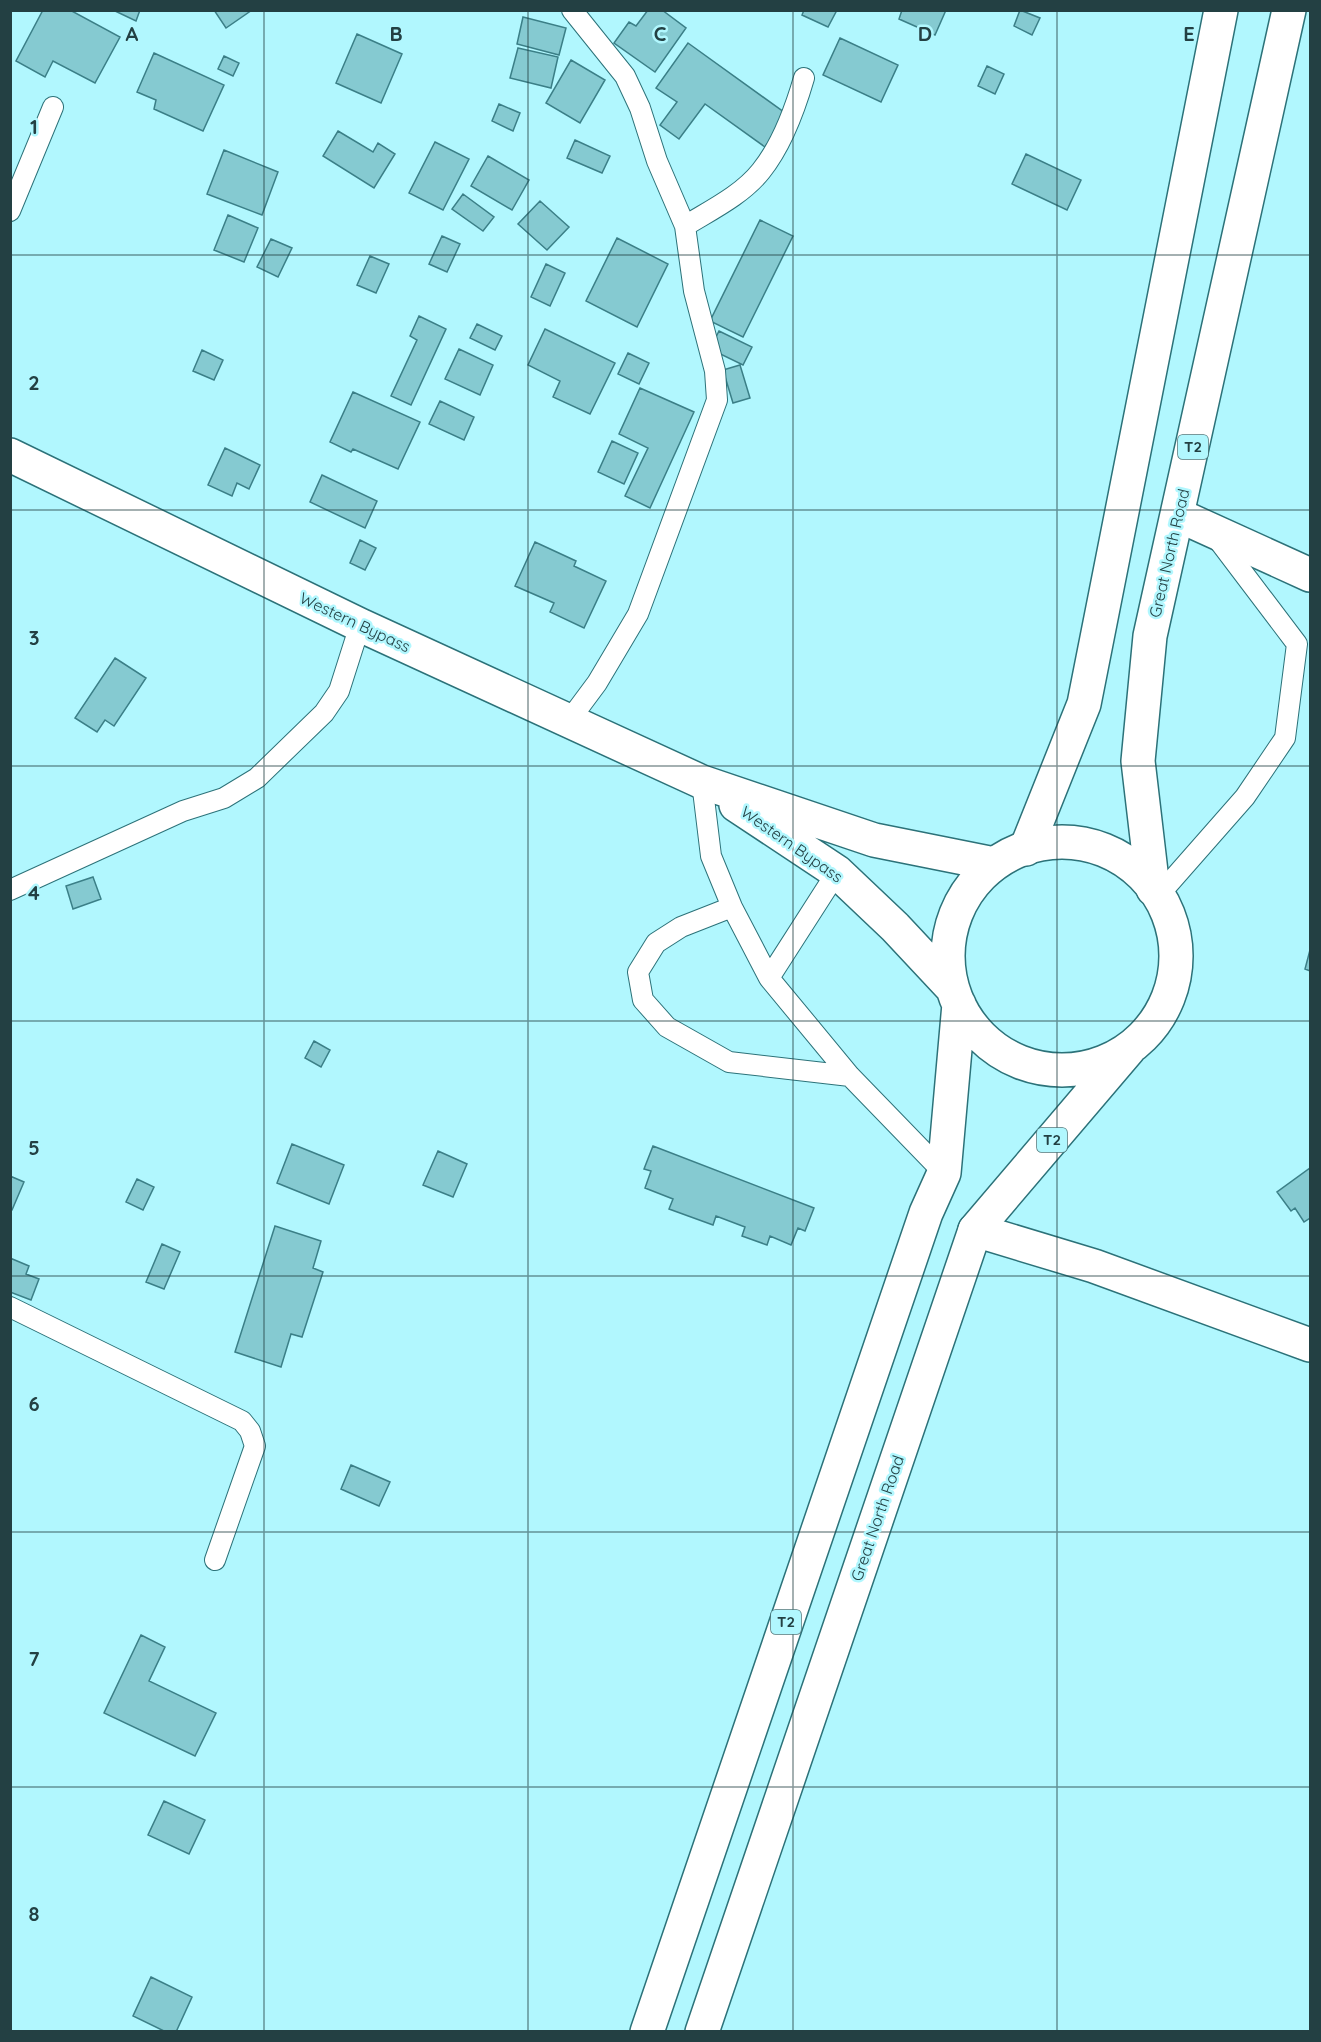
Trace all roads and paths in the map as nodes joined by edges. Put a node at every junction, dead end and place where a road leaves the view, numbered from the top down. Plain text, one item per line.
1 (572, 10) edge
2 (1221, 10) edge
3 (1289, 10) edge
4 (804, 78) dead end
5 (54, 107) dead end
6 (10, 211) edge
7 (685, 226) junction
8 (10, 455) edge
9 (1178, 515) junction
10 (1210, 530) junction
11 (1311, 575) edge
12 (360, 625) junction
13 (568, 722) junction
14 (702, 782) junction
15 (1026, 849) junction
16 (994, 864) junction
17 (837, 872) junction
18 (10, 890) edge
19 (1156, 892) junction
20 (732, 907) junction
21 (769, 978) junction
22 (956, 996) junction
23 (1129, 1049) junction
24 (850, 1076) junction
25 (944, 1173) junction
26 (975, 1230) junction
27 (10, 1307) edge
28 (1311, 1345) edge
29 (215, 1560) dead end
30 (647, 2031) edge
31 (702, 2031) edge

1 - 7 lane
2 - 15 main road
3 - 9 main road, Great North Road / T2
4 - 7 lane
5 - 6 lane
7 - 13 lane
8 - 12 main road, Western Bypass
9 - 10 main road
9 - 19 main road, Great North Road / T2
10 - 11 main road
10 - 19 lane
12 - 13 main road, Western Bypass
12 - 18 lane
13 - 14 main road, Western Bypass
14 - 16 main road, Western Bypass
14 - 17 main road, Western Bypass
14 - 20 lane
15 - 16 main road
15 - 19 main road
16 - 22 main road
17 - 21 lane
17 - 22 main road, Western Bypass
19 - 23 main road, Great North Road
20 - 21 lane
20 - 24 lane
21 - 24 lane
22 - 23 main road, Western Bypass
22 - 25 main road, T2
23 - 26 main road, Great North Road / T2
24 - 25 lane
25 - 30 main road, T2
26 - 28 main road
26 - 31 main road, Great North Road / T2
27 - 29 lane

